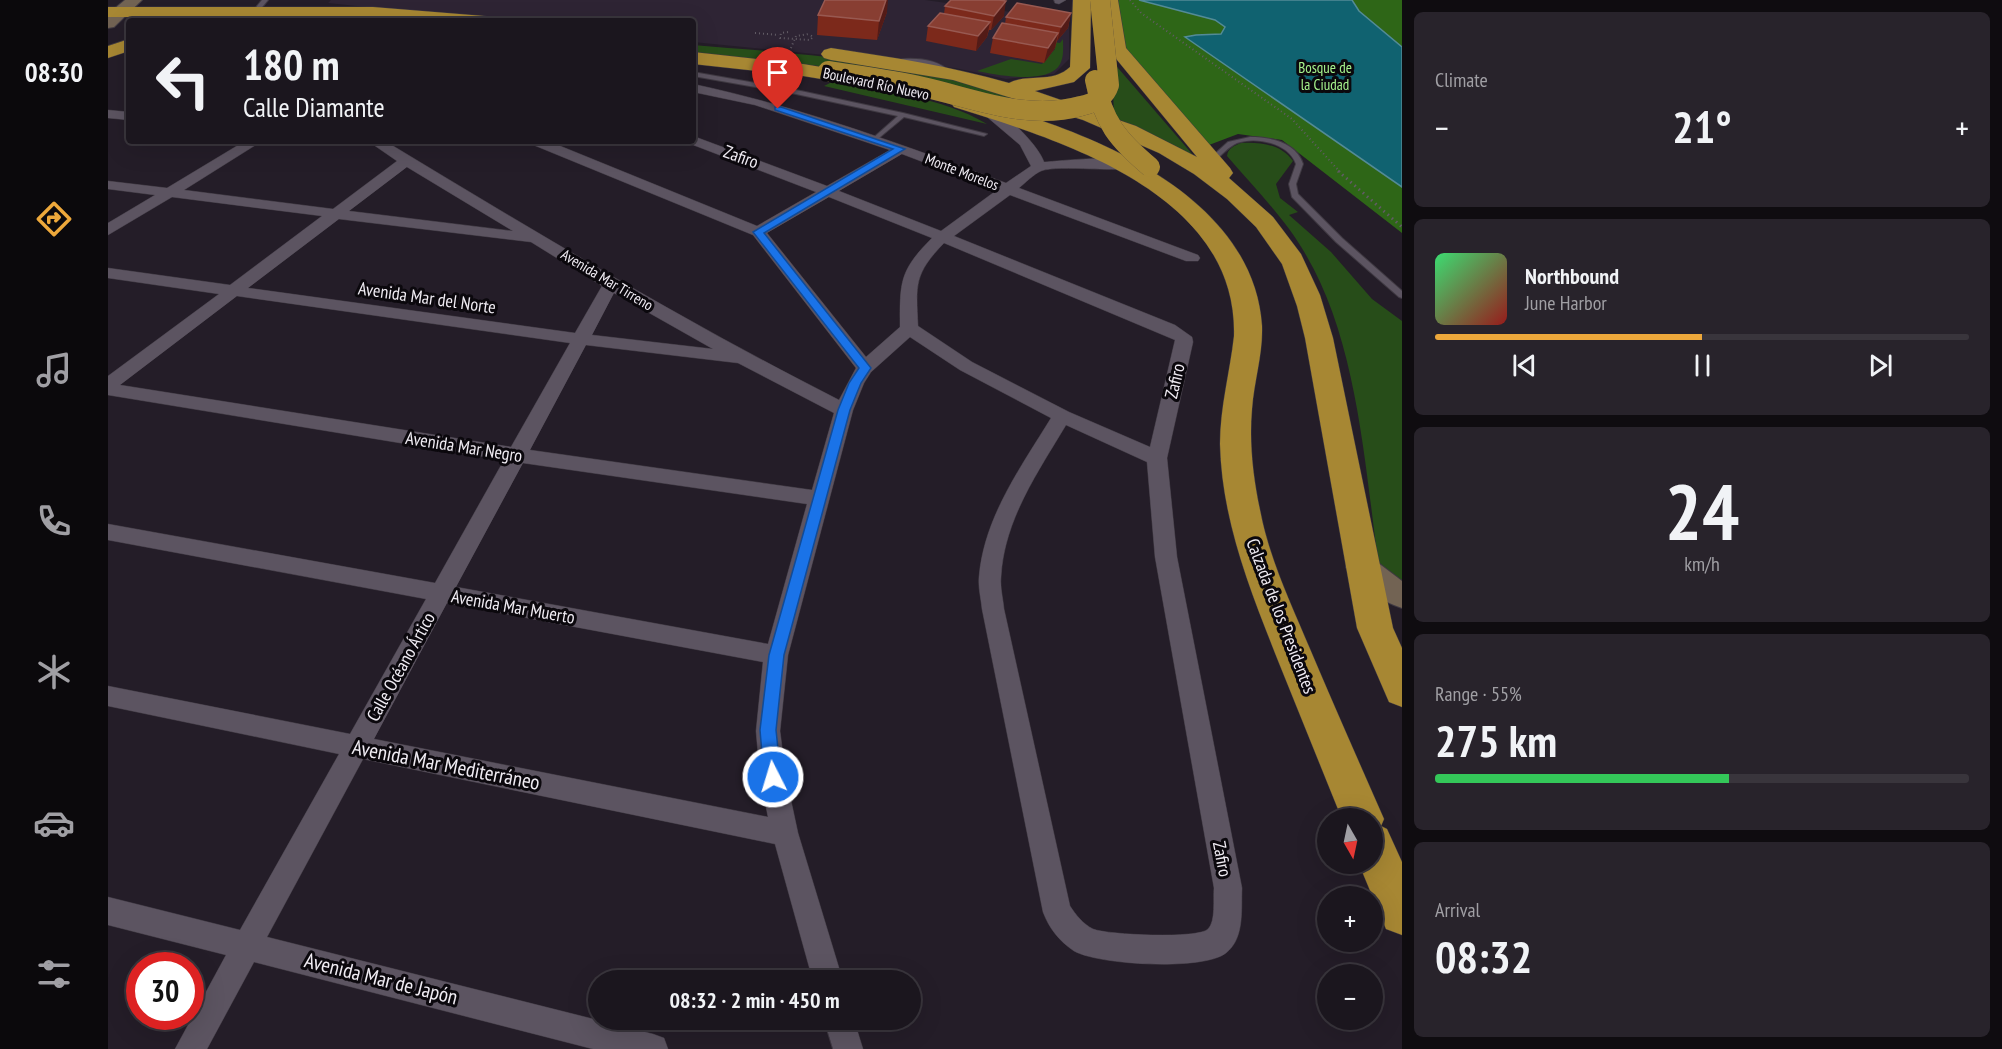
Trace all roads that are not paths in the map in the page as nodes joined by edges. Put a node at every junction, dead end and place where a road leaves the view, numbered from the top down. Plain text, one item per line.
1 (198, 0) edge
2 (1100, 0) edge
3 (1109, 0) edge
4 (261, 5) edge
5 (1082, 9) edge
6 (233, 11) junction
7 (164, 18) edge
8 (447, 18) edge
9 (125, 22) edge
10 (696, 40) edge
11 (725, 43) dead end
12 (108, 52) edge
13 (696, 58) edge
14 (804, 59) junction
15 (696, 75) edge
16 (997, 86) junction
17 (696, 89) edge
18 (987, 111) junction
19 (108, 114) edge
20 (126, 116) edge
21 (903, 116) junction
22 (984, 134) dead end
23 (1138, 134) junction
24 (874, 140) junction
25 (696, 141) edge
26 (250, 144) edge
27 (380, 144) edge
28 (544, 144) edge
29 (901, 149) junction
30 (1096, 150) junction
31 (1212, 160) junction
32 (406, 161) junction
33 (1038, 167) junction
34 (1138, 167) junction
35 (108, 185) edge
36 (1007, 189) junction
37 (831, 190) junction
38 (168, 192) junction
39 (1239, 196) junction
40 (334, 214) junction
41 (108, 230) edge
42 (758, 232) junction
43 (941, 238) junction
44 (540, 240) junction
45 (1192, 258) dead end
46 (108, 273) edge
47 (611, 284) junction
48 (230, 291) junction
49 (1402, 295) edge
50 (909, 328) junction
51 (580, 339) junction
52 (742, 358) junction
53 (865, 368) junction
54 (108, 387) edge
55 (844, 410) junction
56 (1062, 416) junction
57 (517, 455) junction
58 (1157, 458) junction
59 (821, 499) junction
60 (108, 532) edge
61 (1362, 567) junction
62 (441, 593) junction
63 (1402, 595) edge
64 (776, 655) junction
65 (1400, 678) edge
66 (108, 696) edge
67 (356, 747) junction
68 (1358, 808) edge
69 (785, 833) junction
70 (1383, 869) edge
71 (108, 911) edge
72 (1402, 913) edge
73 (247, 945) junction
74 (825, 970) edge
75 (842, 1030) edge
76 (190, 1049) edge
77 (653, 1049) edge
78 (848, 1049) edge

1 - 6 highway
2 - 14 highway, bridge
3 - 31 highway
4 - 6 highway
4 - 8 highway
5 - 16 highway
5 - 34 highway, bridge
6 - 7 highway
9 - 12 highway
10 - 11 highway
13 - 14 highway, Boulevard Río Nuevo
14 - 16 highway, Boulevard Río Nuevo
14 - 18 highway, Boulevard Río Nuevo
15 - 21 lane
16 - 23 highway, Boulevard Río Nuevo
17 - 24 street, Monte Morelos
18 - 30 highway, Boulevard Río Nuevo
18 - 33 street
19 - 20 street
21 - 22 lane
21 - 24 lane
23 - 30 highway
23 - 39 highway
24 - 29 street, Monte Morelos
25 - 37 street, Zafiro
26 - 38 street
27 - 32 street, Avenida Mar Tirreno
28 - 42 street
29 - 36 street, Monte Morelos
29 - 37 street
30 - 34 highway, Calzada de los Presidentes
31 - 39 highway
31 - 49 lane
32 - 40 street
32 - 44 street, Avenida Mar Tirreno
33 - 34 street
33 - 36 street
34 - 68 highway, Calzada de los Presidentes
35 - 38 street
36 - 43 street
36 - 45 street, Monte Morelos
37 - 42 street
37 - 43 street, Zafiro
38 - 40 street
38 - 41 street
39 - 61 highway
40 - 44 street
40 - 48 street
42 - 53 street
43 - 50 street
43 - 58 street, Zafiro
44 - 47 street, Avenida Mar Tirreno
46 - 48 street, Avenida Mar del Norte
47 - 51 street, Calle Océano Ártico
47 - 52 street, Avenida Mar Tirreno
48 - 51 street, Avenida Mar del Norte
48 - 54 street
50 - 53 street
50 - 56 street
51 - 52 street, Avenida Mar del Norte
51 - 57 street, Calle Océano Ártico
52 - 55 street, Avenida Mar Tirreno
53 - 55 street
54 - 57 street, Avenida Mar Negro
55 - 59 street
56 - 58 street
56 - 58 street, Zafiro
57 - 59 street, Avenida Mar Negro
57 - 62 street, Calle Océano Ártico
59 - 64 street
60 - 62 street, Avenida Mar Muerto
61 - 63 main road
61 - 65 highway
62 - 64 street, Avenida Mar Muerto
62 - 67 street, Calle Océano Ártico
64 - 69 street
66 - 67 street, Avenida Mar Mediterráneo
67 - 69 street, Avenida Mar Mediterráneo
67 - 73 street, Calle Océano Ártico
69 - 74 street
70 - 72 highway
71 - 73 street, Avenida Mar de Japón
73 - 76 street, Calle Océano Ártico
73 - 77 street, Avenida Mar de Japón
75 - 78 street

